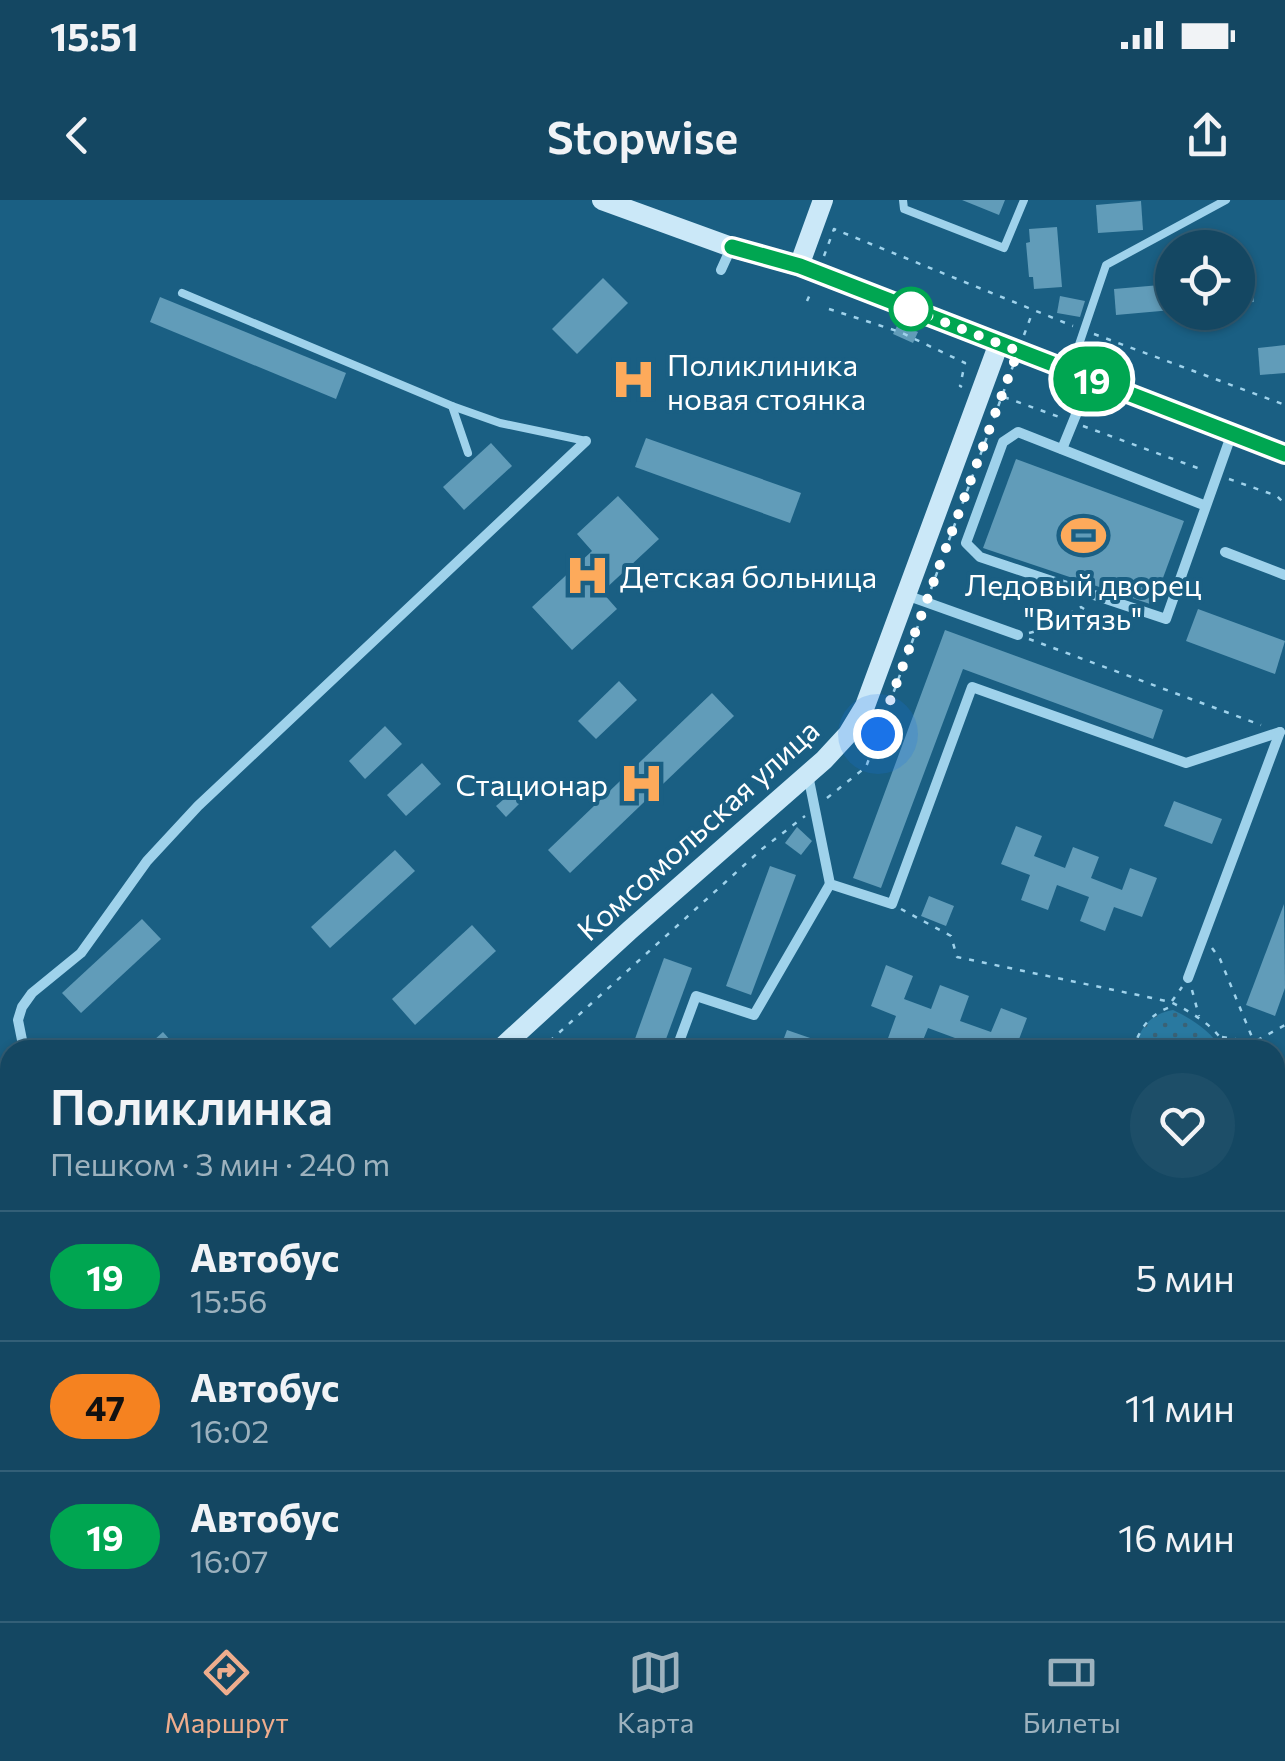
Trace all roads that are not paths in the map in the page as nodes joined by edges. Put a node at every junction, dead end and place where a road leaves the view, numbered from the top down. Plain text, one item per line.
1 (602, 200) edge
2 (824, 200) edge
3 (902, 200) edge
4 (1024, 200) edge
5 (1226, 200) edge
6 (732, 247) junction
7 (808, 269) junction
8 (720, 270) dead end
9 (182, 292) dead end
10 (1008, 347) junction
11 (1070, 370) junction
12 (1092, 378) junction
13 (452, 406) junction
14 (1232, 434) junction
15 (586, 440) joint
16 (1062, 449) junction
17 (468, 453) dead end
18 (1285, 454) edge
19 (1206, 506) junction
20 (1226, 552) dead end
21 (1285, 574) edge
22 (916, 599) junction
23 (1018, 636) road end
24 (1285, 716) edge
25 (1282, 732) edge
26 (808, 774) junction
27 (830, 884) junction
28 (1188, 978) road end
29 (22, 1040) edge
30 (510, 1040) edge
31 (680, 1040) edge

1 - 6 street
2 - 7 street
3 - 4 lane
5 - 11 lane
6 - 7 street
6 - 8 street
7 - 10 street
9 - 13 lane
10 - 11 street
10 - 22 street, Комсомольская улица
11 - 12 street
12 - 14 street
12 - 16 street
13 - 15 lane
13 - 17 lane
14 - 18 street
14 - 19 street
15 - 29 street
16 - 19 street
16 - 19 street
20 - 21 street
22 - 23 street
22 - 26 street, Комсомольская улица
24 - 25 street
25 - 27 street
25 - 28 street
26 - 27 street
26 - 30 street, Комсомольская улица
27 - 31 street

